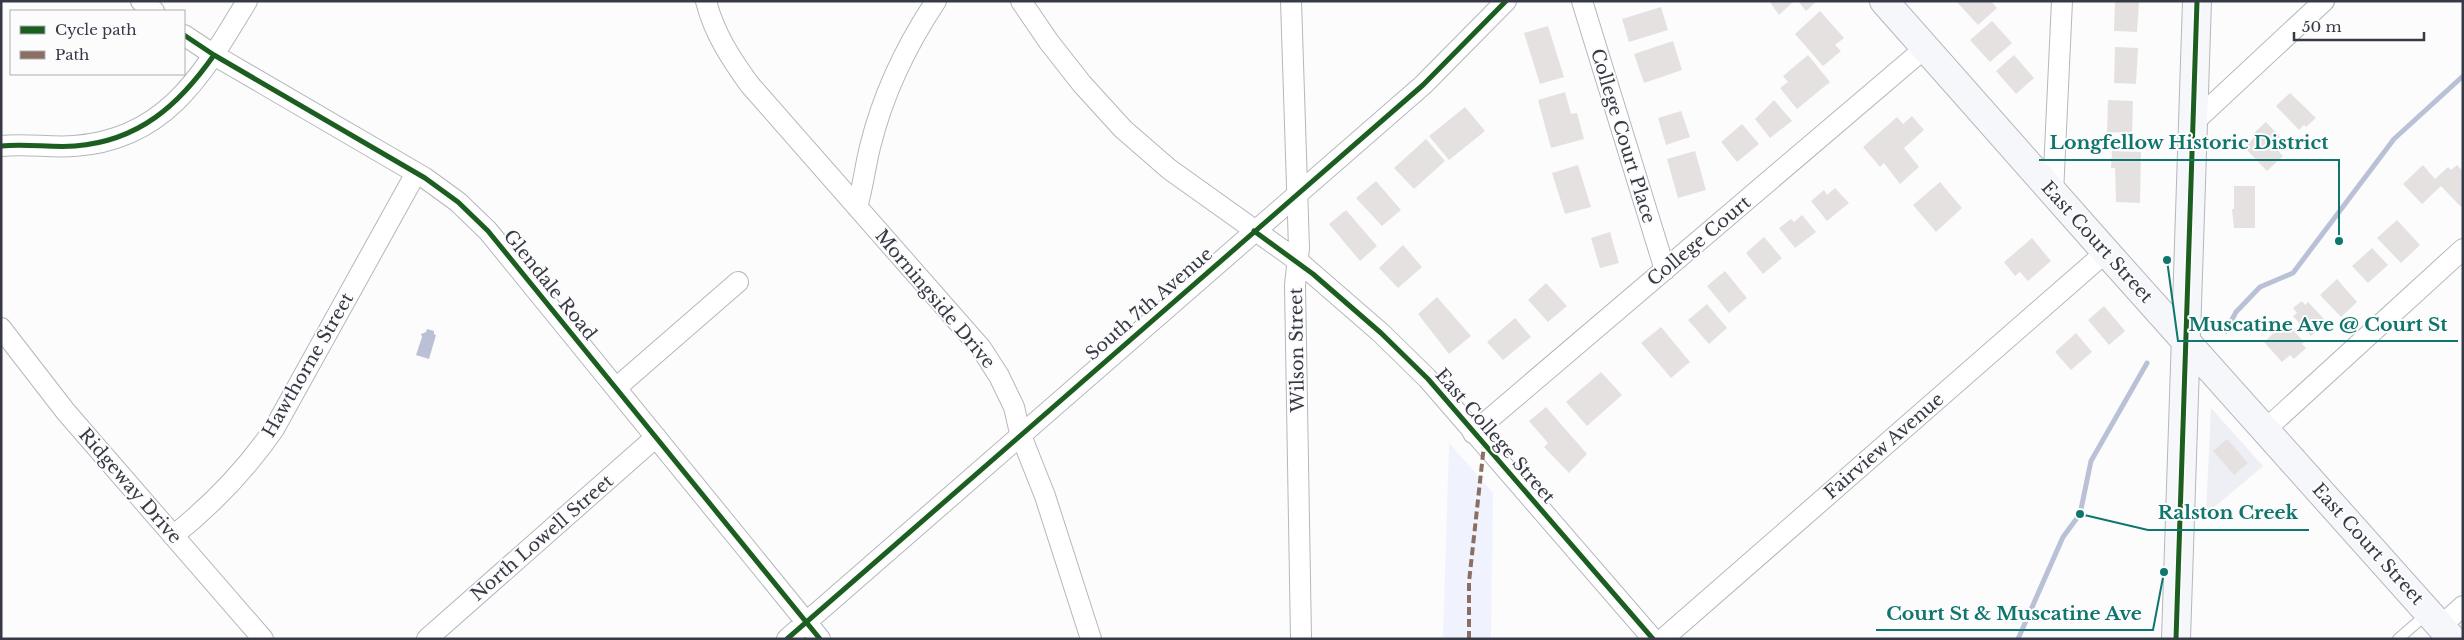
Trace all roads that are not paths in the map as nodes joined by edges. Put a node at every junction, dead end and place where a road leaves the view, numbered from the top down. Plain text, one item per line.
1 (142, 1) edge
2 (247, 1) edge
3 (706, 1) edge
4 (936, 1) edge
5 (1021, 1) edge
6 (1291, 1) edge
7 (1506, 1) edge
8 (1582, 1) edge
9 (1884, 1) edge
10 (2062, 1) edge
11 (2197, 1) edge
12 (2324, 1) edge
13 (153, 10) edge
14 (185, 36) edge
15 (1925, 48) junction
16 (214, 55) junction
17 (2193, 122) junction
18 (1, 146) edge
19 (416, 173) junction
20 (1296, 193) junction
21 (2053, 193) junction
22 (857, 207) junction
23 (1254, 231) junction
24 (2463, 249) edge
25 (2106, 252) junction
26 (1298, 261) junction
27 (1665, 270) junction
28 (738, 282) dead end
29 (1, 328) edge
30 (2185, 340) junction
31 (616, 388) junction
32 (2266, 430) junction
33 (1020, 433) junction
34 (1473, 433) junction
35 (656, 437) junction
36 (173, 536) junction
37 (2463, 606) edge
38 (806, 622) junction
39 (2440, 626) edge
40 (263, 639) edge
41 (427, 639) edge
42 (787, 639) edge
43 (820, 639) edge
44 (1092, 639) edge
45 (1301, 639) edge
46 (1653, 639) edge
47 (1663, 639) edge
48 (2176, 639) edge
49 (2398, 639) edge

1 - 13 street
2 - 16 street
3 - 22 street, Morningside Drive
4 - 22 street
5 - 23 street, East College Street
6 - 20 street, Wilson Street
7 - 20 street, South 7th Avenue
8 - 27 street, College Court Place
9 - 15 street, East Court Street
10 - 21 street
11 - 17 street
12 - 17 street
14 - 16 street, Glendale Road
15 - 21 street, East Court Street
15 - 27 street, College Court
16 - 18 street
16 - 19 street, Glendale Road
17 - 30 street
19 - 31 street, Glendale Road
19 - 36 street, Hawthorne Street
20 - 23 street, South 7th Avenue
20 - 26 street, Wilson Street
21 - 25 street, East Court Street
22 - 33 street, Morningside Drive
23 - 26 street, East College Street
23 - 33 street, South 7th Avenue
24 - 32 street
25 - 30 street, East Court Street
25 - 47 street, Fairview Avenue
26 - 34 street, East College Street
26 - 45 street, Wilson Street
27 - 34 street, College Court
28 - 31 street
29 - 36 street, Ridgeway Drive
30 - 32 street, East Court Street
30 - 48 street
31 - 35 street, Glendale Road
32 - 39 street, East Court Street
33 - 38 street, South 7th Avenue
33 - 44 street, Morningside Drive
34 - 46 street, East College Street
35 - 38 street, Glendale Road
35 - 41 street, North Lowell Street
36 - 40 street, Ridgeway Drive
37 - 39 street
38 - 42 street, South 7th Avenue
38 - 43 street, Glendale Road
39 - 49 lane

